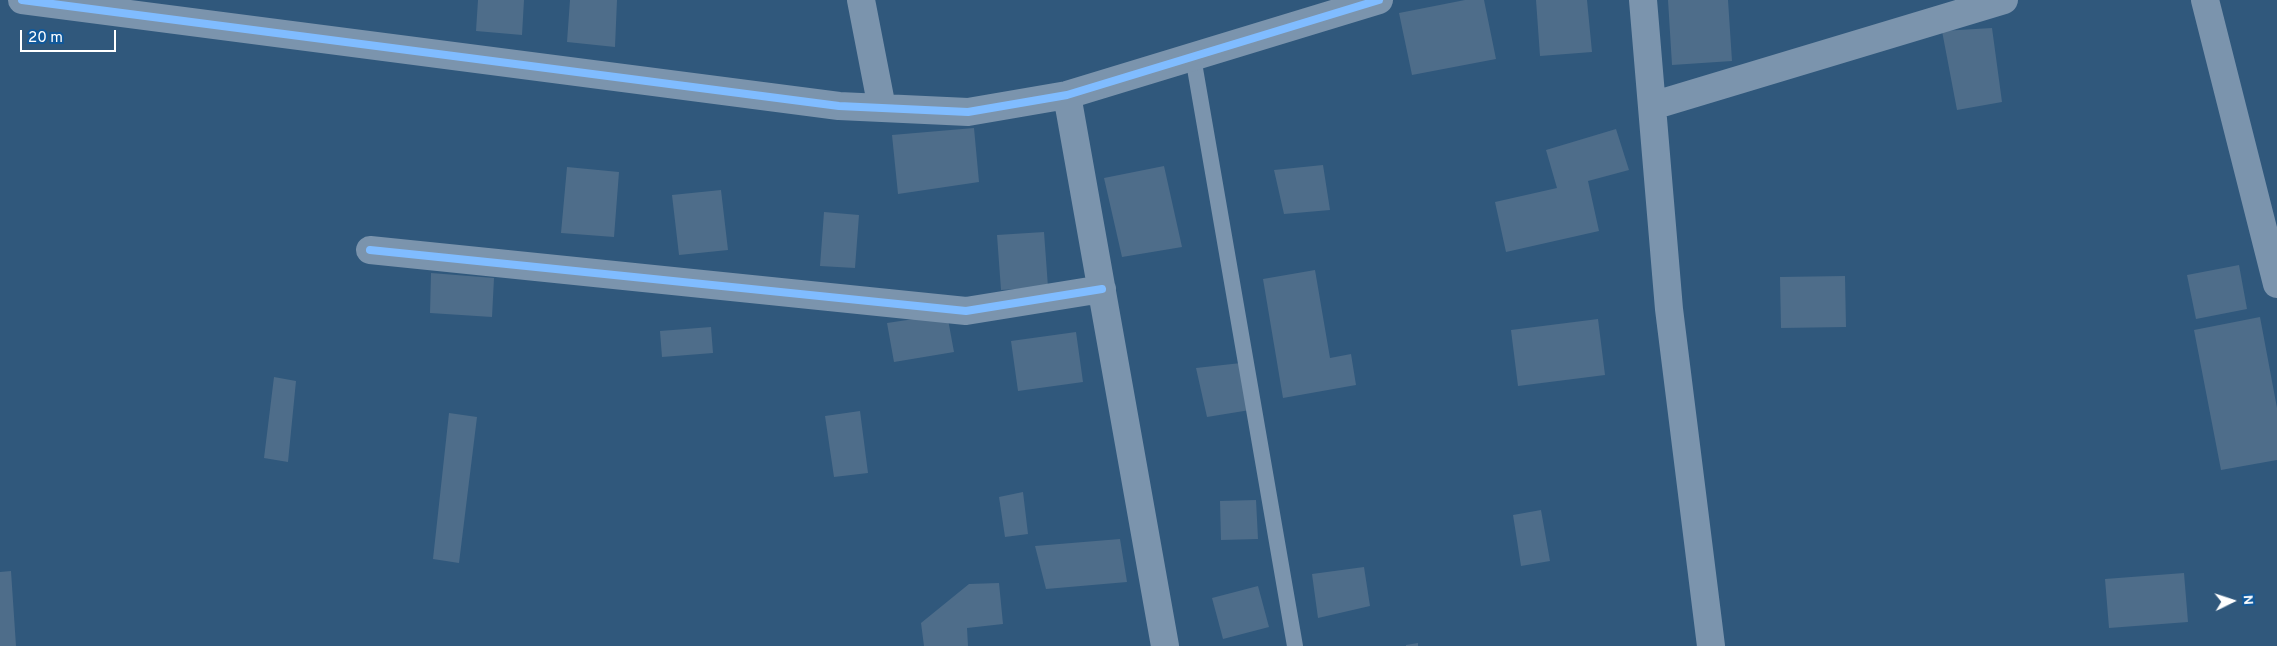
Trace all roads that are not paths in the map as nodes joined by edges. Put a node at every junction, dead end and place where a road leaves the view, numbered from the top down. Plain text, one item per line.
1 (22, 0) edge
2 (861, 0) edge
3 (1380, 0) edge
4 (1643, 0) edge
5 (2004, 0) edge
6 (2205, 0) edge
7 (1193, 57) junction
8 (1067, 95) junction
9 (1652, 106) junction
10 (882, 108) junction
11 (370, 250) dead end
12 (2277, 284) edge
13 (1102, 289) junction
14 (1165, 646) edge
15 (1295, 646) edge
16 (1712, 646) edge

1 - 10 street
2 - 10 street
3 - 7 street
4 - 9 street
5 - 9 street
6 - 12 street
7 - 8 street
7 - 15 lane
8 - 10 street
8 - 13 street
9 - 16 street
11 - 13 street
13 - 14 street

